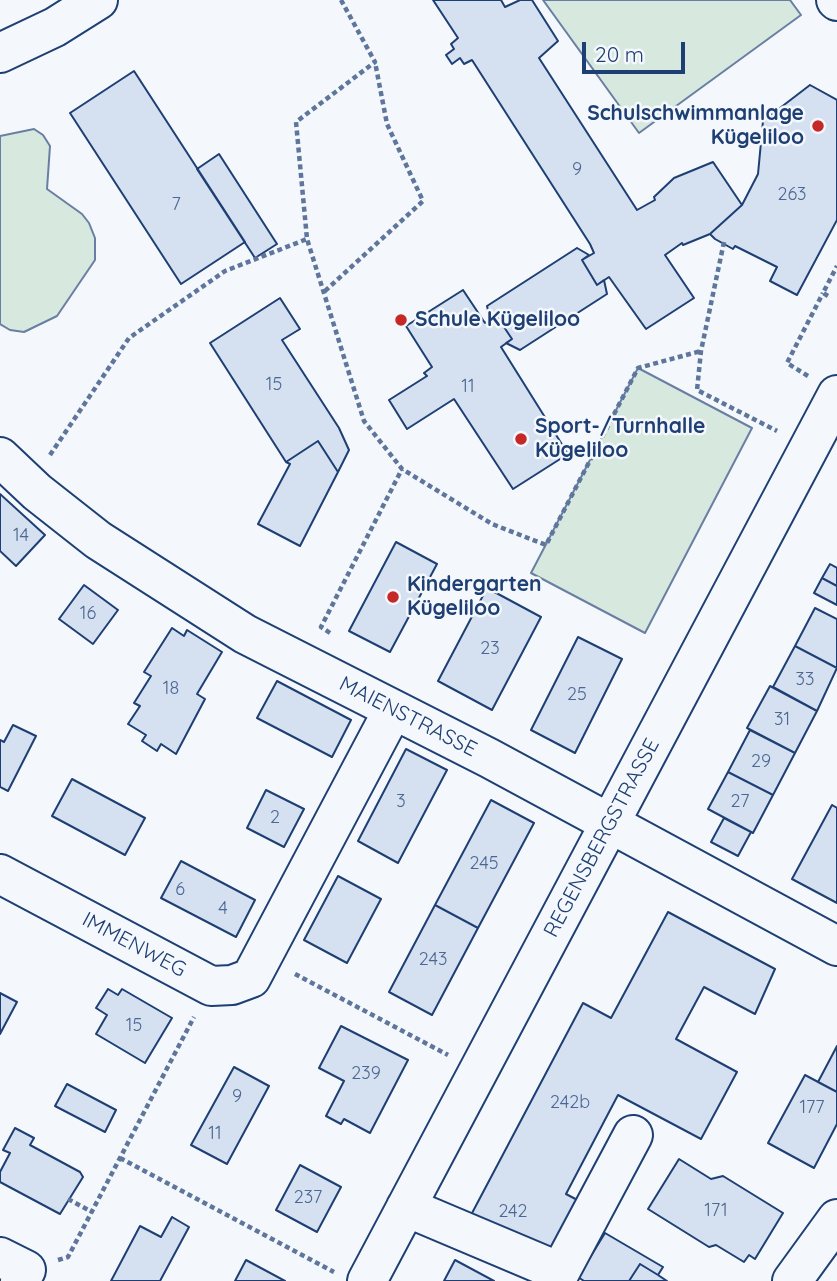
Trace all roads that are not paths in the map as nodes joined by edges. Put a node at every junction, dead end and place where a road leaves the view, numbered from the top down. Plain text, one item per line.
1 (98, 0) edge
2 (0, 53) edge
3 (823, 386) edge
4 (0, 457) edge
5 (393, 710) junction
6 (610, 822) junction
7 (0, 874) edge
8 (837, 946) edge
9 (634, 1135) dead end
10 (406, 1207) junction
11 (835, 1226) edge
12 (351, 1277) edge
13 (792, 1281) edge

1 - 2 street
3 - 6 street, REGENSBERGSTRASSE
4 - 5 street, MAIENSTRASSE
5 - 6 street, MAIENSTRASSE
5 - 7 street, IMMENWEG
6 - 8 street, MAIENSTRASSE
6 - 10 street, REGENSBERGSTRASSE
9 - 10 street
10 - 12 street, REGENSBERGSTRASSE
11 - 13 street

